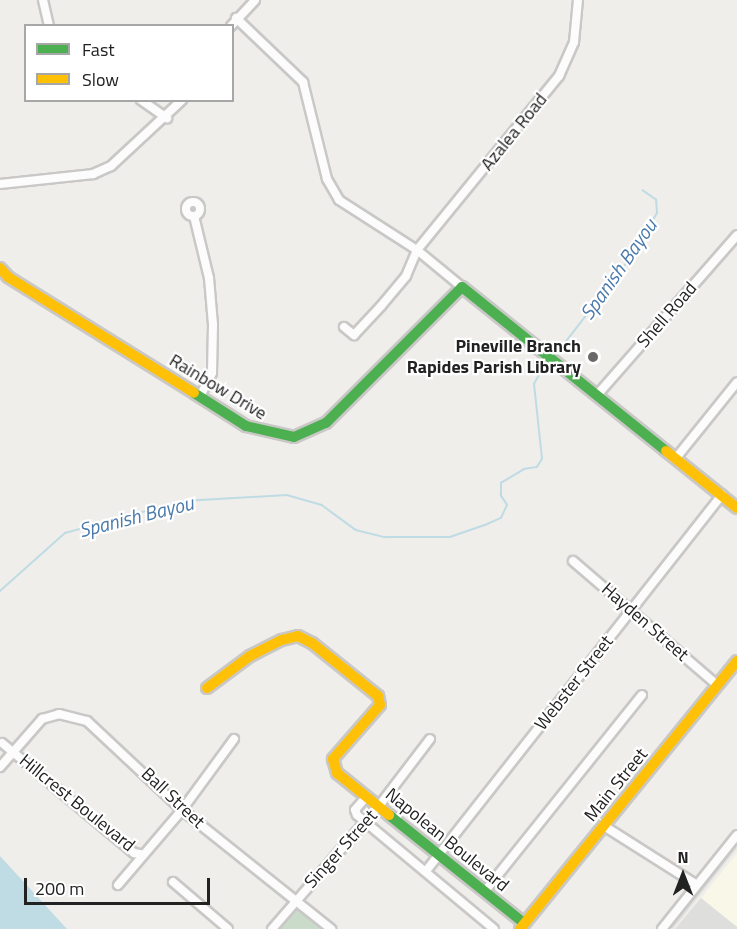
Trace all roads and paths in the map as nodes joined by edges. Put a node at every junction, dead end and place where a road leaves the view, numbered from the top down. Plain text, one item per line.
1 (43, 0) edge
2 (255, 0) edge
3 (578, 0) edge
4 (234, 22) edge
5 (49, 24) edge
6 (144, 102) edge
7 (180, 102) edge
8 (167, 118) junction
9 (0, 184) edge
10 (194, 216) dead end
11 (737, 236) edge
12 (417, 250) junction
13 (0, 268) edge
14 (462, 287) junction
15 (344, 327) dead end
16 (737, 382) edge
17 (598, 394) junction
18 (200, 397) junction
19 (676, 458) junction
20 (722, 495) junction
21 (737, 508) edge
22 (573, 561) dead end
23 (632, 609) junction
24 (737, 661) edge
25 (717, 685) junction
26 (207, 688) dead end
27 (642, 695) dead end
28 (234, 739) dead end
29 (430, 739) dead end
30 (2, 743) dead end
31 (13, 752) junction
32 (0, 767) edge
33 (367, 796) junction
34 (379, 806) junction
35 (182, 810) junction
36 (365, 821) junction
37 (604, 826) junction
38 (737, 835) edge
39 (140, 854) junction
40 (440, 855) junction
41 (426, 871) junction
42 (173, 882) dead end
43 (118, 885) dead end
44 (697, 885) junction
45 (485, 891) junction
46 (295, 901) junction
47 (522, 926) edge
48 (228, 929) edge
49 (272, 929) edge
50 (331, 929) edge
51 (494, 929) edge
52 (662, 929) edge

1 - 5 street
2 - 4 street
3 - 12 street, Azalea Road
4 - 12 street
6 - 8 street
7 - 8 street
8 - 9 street
10 - 18 street
11 - 17 street, Shell Road
12 - 14 street
12 - 15 street, Azalea Road
13 - 18 street, Rainbow Drive
14 - 17 street
14 - 18 street, Rainbow Drive
16 - 19 street
17 - 19 street
19 - 20 street
20 - 21 street
20 - 23 street, Webster Street
22 - 23 street, Hayden Street
23 - 25 street, Hayden Street
23 - 40 street, Webster Street
24 - 25 street, Main Street
25 - 37 street, Main Street
26 - 33 street
27 - 45 street
28 - 35 street
29 - 34 street, Singer Street
30 - 31 street, Hillcrest Boulevard
31 - 32 street, Hillcrest Boulevard
31 - 35 street, Ball Street
31 - 39 street, Hillcrest Boulevard
33 - 34 street, Napolean Boulevard
33 - 36 street, Napolean Boulevard
34 - 36 street, Singer Street
34 - 40 street, Napolean Boulevard
35 - 39 street
35 - 46 street, Ball Street
36 - 41 street, Napolean Boulevard
36 - 46 street, Singer Street
37 - 44 street
37 - 47 street, Main Street
38 - 44 street
39 - 43 street
40 - 41 street, Webster Street
40 - 45 street, Napolean Boulevard
41 - 51 street, Napolean Boulevard
42 - 48 street
44 - 52 street
45 - 47 street, Napolean Boulevard
46 - 49 street, Singer Street
46 - 50 street, Ball Street

